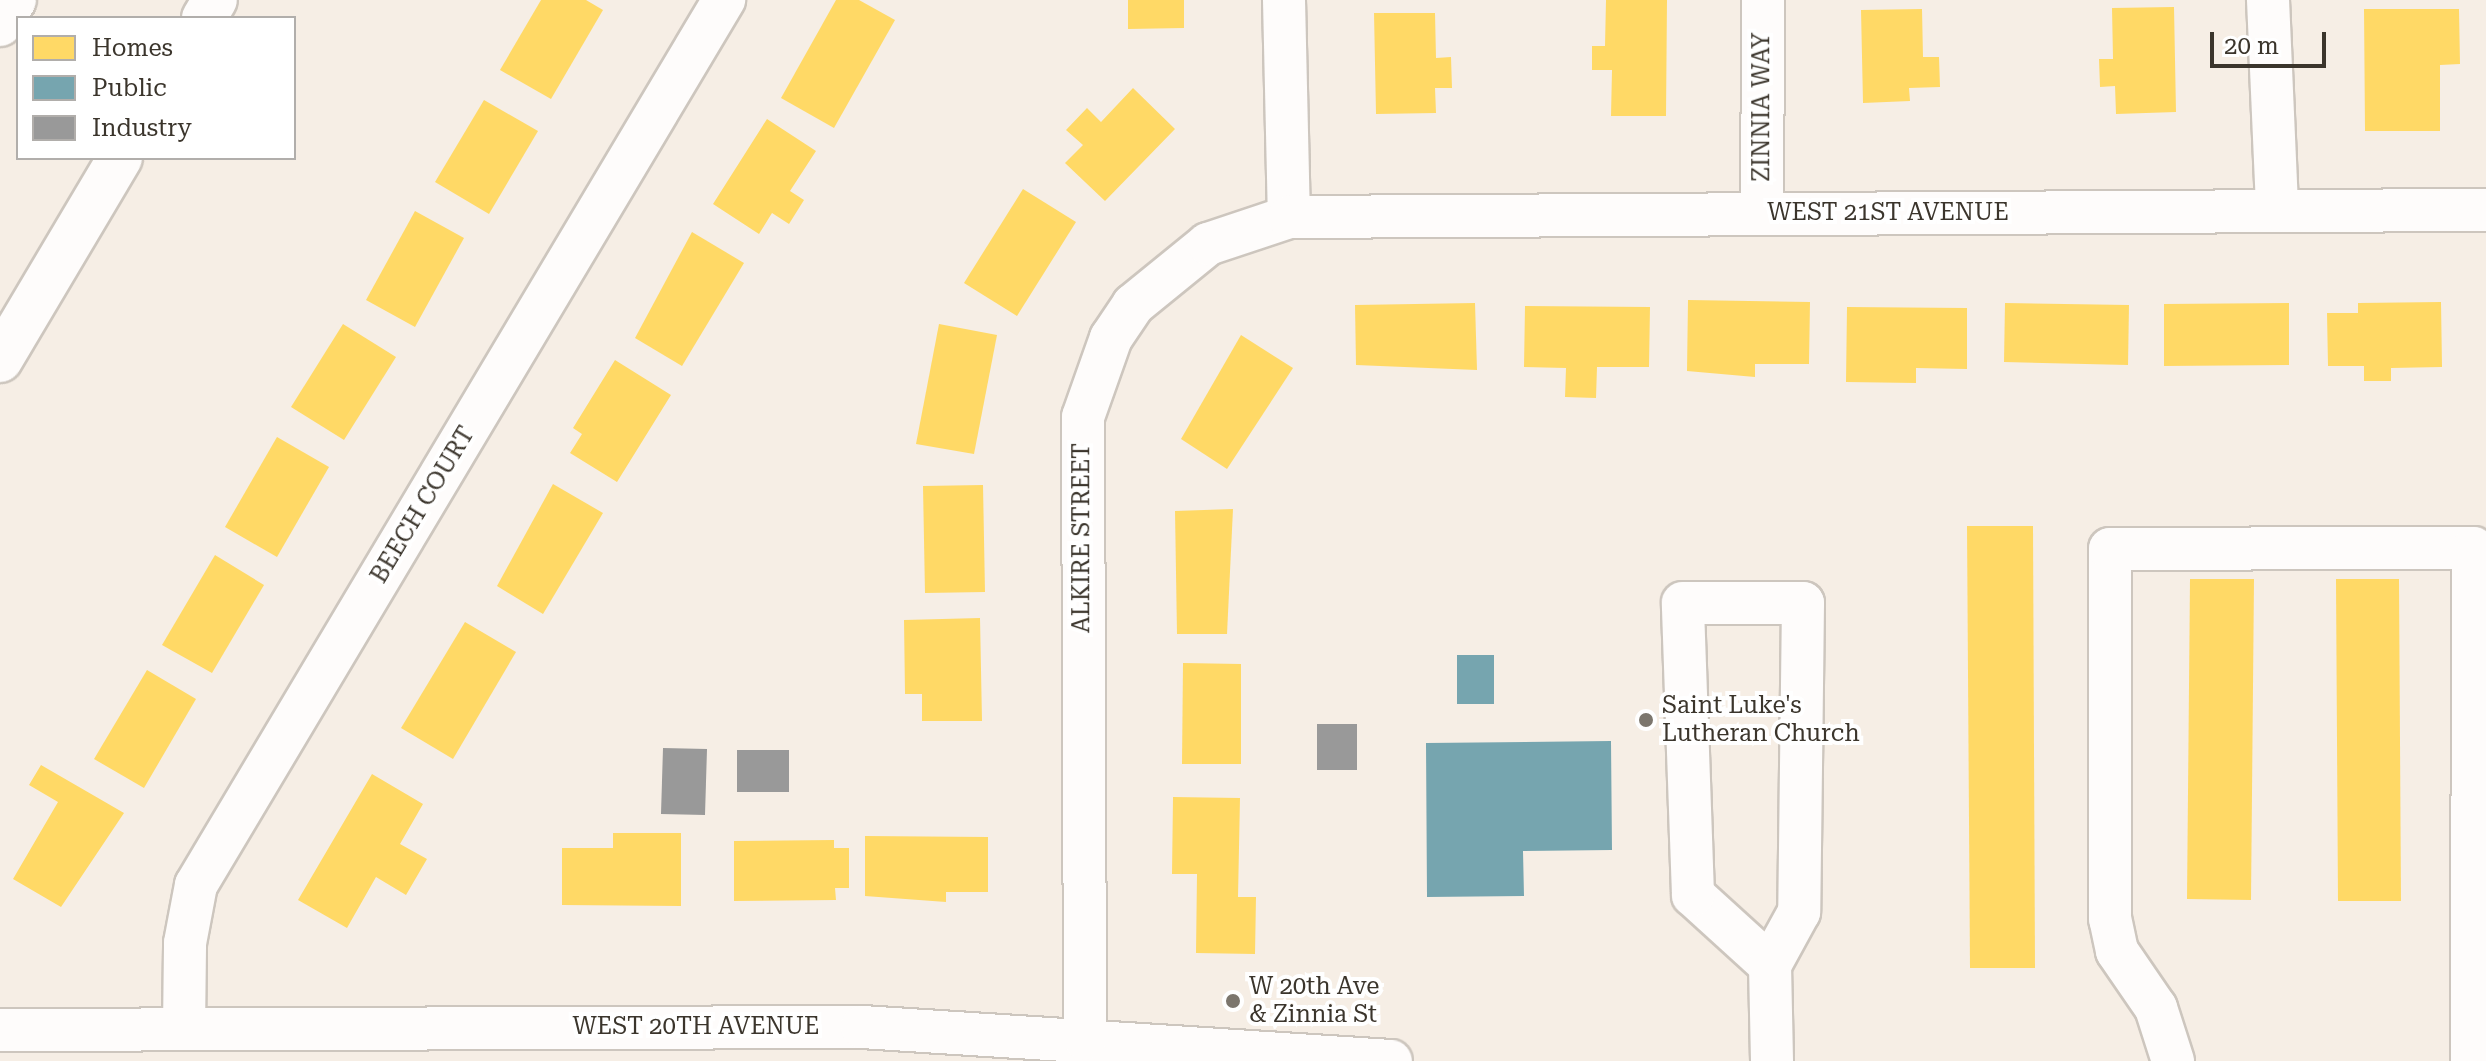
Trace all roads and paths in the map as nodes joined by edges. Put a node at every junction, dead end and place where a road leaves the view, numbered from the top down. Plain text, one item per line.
1 (14, 0) edge
2 (724, 0) edge
3 (1284, 0) edge
4 (1763, 0) edge
5 (2268, 0) edge
6 (0, 24) edge
7 (119, 160) edge
8 (2277, 210) junction
9 (2486, 210) edge
10 (1762, 213) junction
11 (1289, 217) junction
12 (0, 360) edge
13 (2479, 826) edge
14 (1770, 965) junction
15 (184, 1029) junction
16 (0, 1030) edge
17 (1085, 1039) junction
18 (680, 1044) edge
19 (1176, 1053) edge
20 (1391, 1061) edge
21 (1772, 1061) edge
22 (2173, 1061) edge
23 (2472, 1061) edge

1 - 6 highway
2 - 15 street, BEECH COURT
3 - 11 street
4 - 10 street, ZINNIA WAY
5 - 8 street
7 - 12 highway
8 - 9 street, WEST 21ST AVENUE
8 - 10 street, WEST 21ST AVENUE
10 - 11 street, WEST 21ST AVENUE
11 - 17 street, ALKIRE STREET
13 - 22 street
13 - 23 street
14 - 14 street
14 - 21 street
15 - 16 street, WEST 20TH AVENUE
15 - 18 street, WEST 20TH AVENUE
17 - 18 street, WEST 20TH AVENUE
17 - 19 street, WEST 20TH AVENUE
19 - 20 street, WEST 20TH AVENUE

